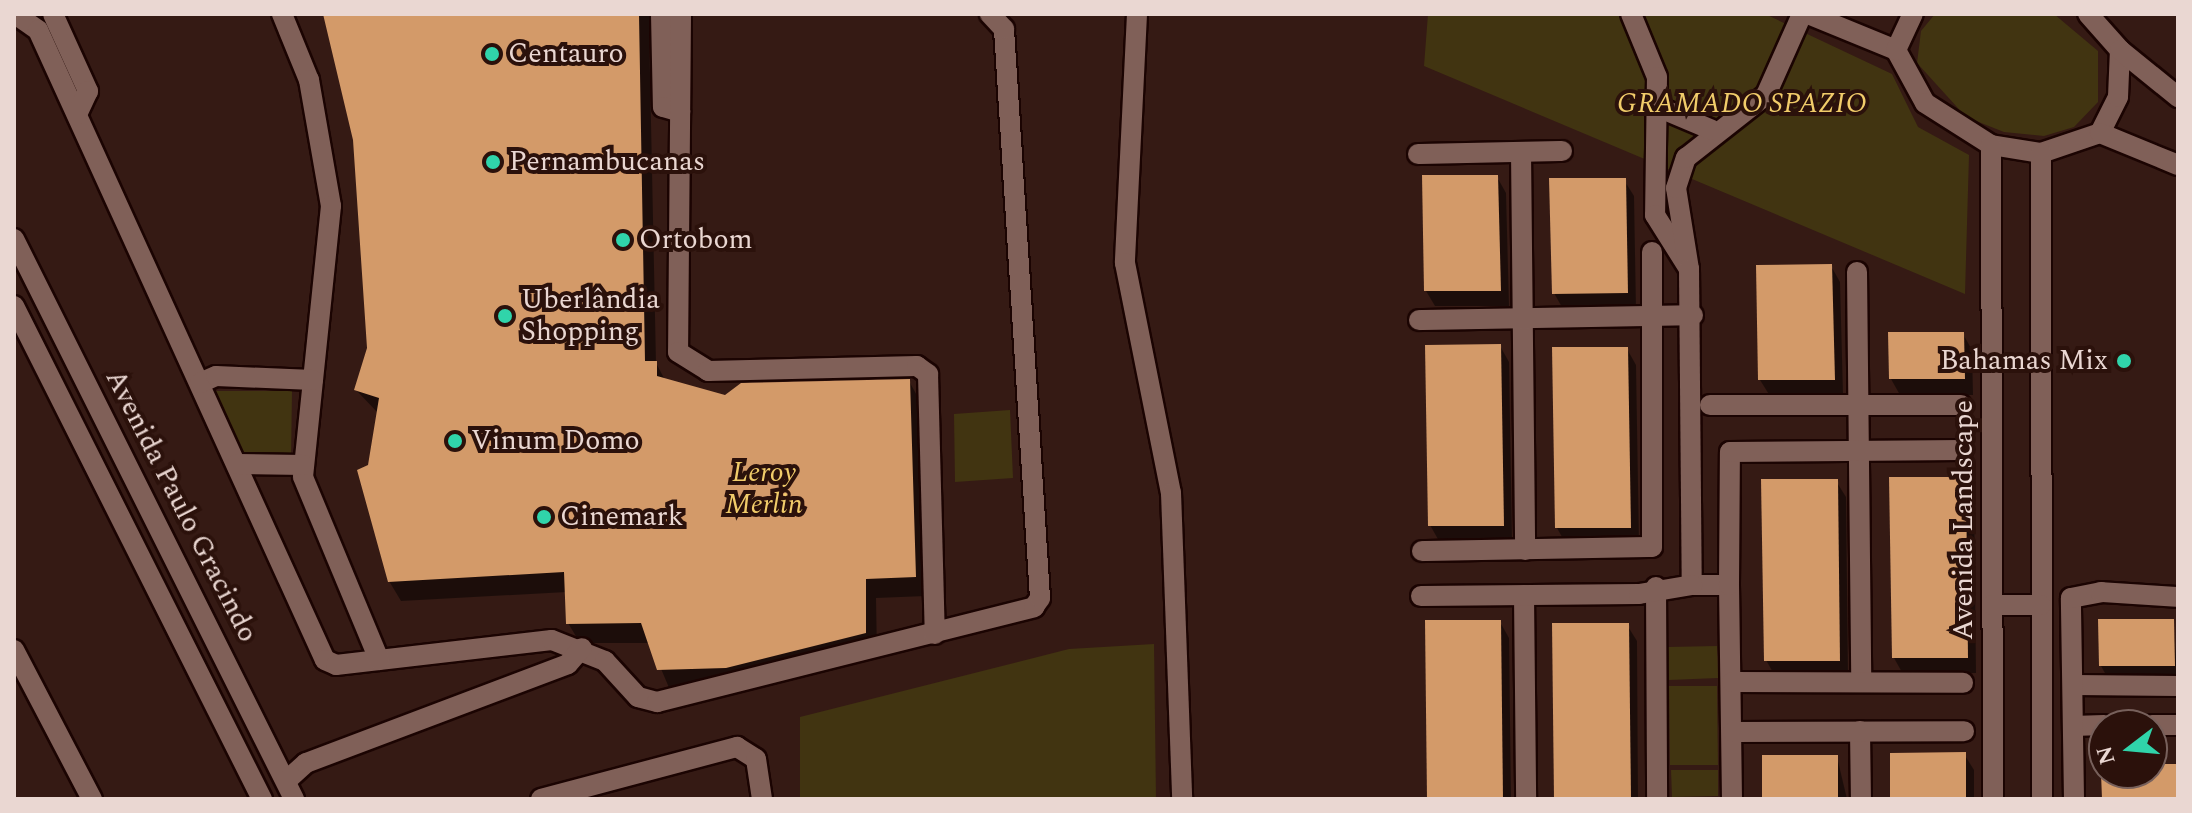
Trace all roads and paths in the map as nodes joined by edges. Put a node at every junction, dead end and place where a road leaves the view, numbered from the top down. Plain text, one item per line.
1 (15, 14) edge
2 (53, 14) edge
3 (282, 14) edge
4 (661, 14) edge
5 (681, 14) edge
6 (990, 14) edge
7 (1137, 14) edge
8 (1631, 14) edge
9 (1805, 14) edge
10 (1913, 14) edge
11 (2088, 14) edge
12 (1896, 50) junction
13 (2120, 50) junction
14 (2178, 97) edge
15 (1660, 108) junction
16 (680, 112) junction
17 (77, 115) junction
18 (1712, 130) junction
19 (2100, 133) junction
20 (1991, 145) junction
21 (1562, 151) dead end
22 (1521, 152) junction
23 (2041, 153) junction
24 (1418, 154) dead end
25 (2178, 165) edge
26 (16, 249) edge
27 (1652, 252) dead end
28 (1689, 269) junction
29 (1857, 272) dead end
30 (14, 306) edge
31 (1693, 315) junction
32 (1652, 317) junction
33 (1521, 318) junction
34 (1419, 320) dead end
35 (313, 380) junction
36 (200, 383) junction
37 (1710, 405) dead end
38 (1859, 405) junction
39 (1961, 405) dead end
40 (101, 408) junction
41 (69, 421) junction
42 (1860, 449) junction
43 (1962, 450) dead end
44 (237, 464) junction
45 (304, 465) junction
46 (1525, 550) junction
47 (1422, 551) dead end
48 (1692, 585) junction
49 (1729, 585) junction
50 (1656, 587) junction
51 (1524, 595) junction
52 (1421, 596) dead end
53 (2178, 597) edge
54 (1992, 605) junction
55 (2041, 605) junction
56 (935, 634) junction
57 (582, 648) junction
58 (14, 650) edge
59 (379, 660) junction
60 (1732, 682) junction
61 (1861, 682) junction
62 (1963, 683) dead end
63 (2074, 685) junction
64 (2178, 686) edge
65 (1860, 731) junction
66 (1964, 731) dead end
67 (2088, 731) edge
68 (1733, 732) junction
69 (2074, 736) junction
70 (2041, 745) junction
71 (290, 790) edge
72 (92, 799) edge
73 (262, 799) edge
74 (541, 799) edge
75 (762, 799) edge
76 (1182, 799) edge
77 (1526, 799) edge
78 (1657, 799) edge
79 (1732, 799) edge
80 (1861, 799) edge
81 (1993, 799) edge
82 (2042, 799) edge
83 (2074, 799) edge

1 - 17 street
2 - 17 street
3 - 35 street
4 - 16 street
5 - 16 street
6 - 56 street
7 - 76 street
8 - 15 street
9 - 12 street
9 - 18 street
10 - 12 street
11 - 13 street
12 - 20 street
13 - 14 street
13 - 19 street
15 - 18 street
15 - 28 street
16 - 56 street
17 - 36 street
18 - 28 street
19 - 23 street
19 - 25 street
20 - 23 street
20 - 54 street, Avenida Landscape
21 - 22 street
22 - 24 street
22 - 33 street
23 - 55 street
26 - 40 street, Avenida Paulo Gracindo
27 - 32 street
28 - 31 street
29 - 38 street
30 - 41 street, Avenida Paulo Gracindo
31 - 32 street
31 - 48 street
32 - 33 street
32 - 46 street
33 - 34 street
33 - 46 street
35 - 36 street
35 - 45 street
36 - 44 street
37 - 38 street
38 - 39 street
38 - 42 street
40 - 41 street
40 - 71 street, Avenida Paulo Gracindo
41 - 73 street, Avenida Paulo Gracindo
42 - 43 street
42 - 49 street
42 - 61 street
44 - 45 street
44 - 59 street
45 - 59 street
46 - 47 street
48 - 49 street
48 - 50 street
49 - 60 street
50 - 51 street
50 - 78 street
51 - 52 street
51 - 77 street
53 - 63 street
54 - 55 street
54 - 81 street, Avenida Landscape
55 - 70 street
56 - 57 street
57 - 59 street
57 - 71 street
58 - 72 street
60 - 61 street
60 - 68 street
61 - 62 street
63 - 64 street
63 - 69 street
65 - 66 street
65 - 68 street
65 - 80 street
67 - 69 street
68 - 79 street
69 - 70 street
69 - 83 street
70 - 82 street
74 - 75 street

